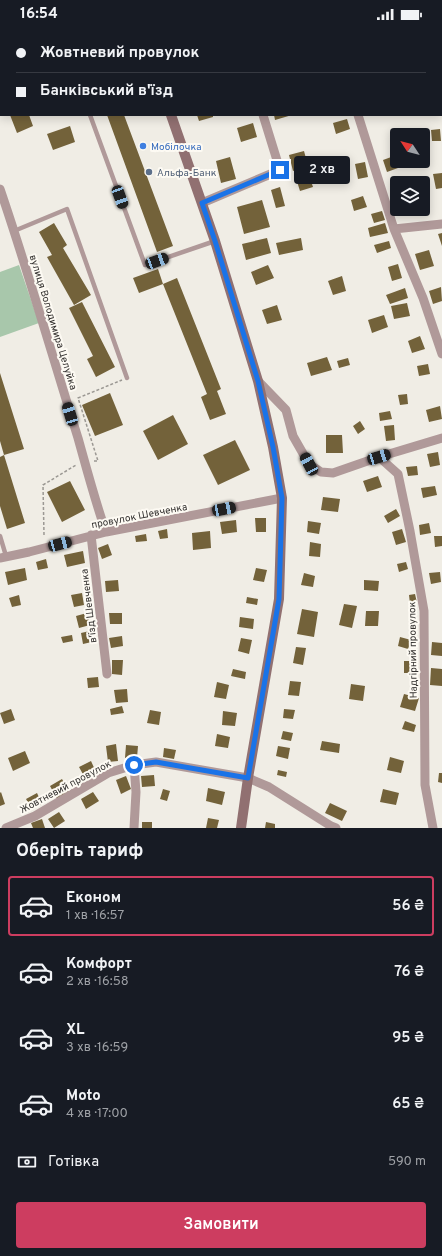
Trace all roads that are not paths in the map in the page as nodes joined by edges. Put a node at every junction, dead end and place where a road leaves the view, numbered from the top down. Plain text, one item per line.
1 (90, 116) edge
2 (171, 116) edge
3 (263, 116) edge
4 (358, 116) edge
5 (0, 189) edge
6 (202, 203) junction
7 (442, 224) edge
8 (394, 229) junction
9 (14, 231) junction
10 (215, 241) junction
11 (442, 354) edge
12 (127, 378) dead end
13 (258, 381) junction
14 (442, 438) edge
15 (379, 457) junction
16 (282, 498) junction
17 (106, 532) junction
18 (0, 536) edge
19 (91, 536) junction
20 (3, 557) edge
21 (107, 674) dead end
22 (134, 765) junction
23 (248, 778) junction
24 (6, 828) edge
25 (134, 828) edge
26 (241, 828) edge
27 (336, 828) edge
28 (433, 828) edge

1 - 10 lane
2 - 6 street
3 - 6 street
4 - 8 street
5 - 9 street, вулиця Володимира Целуйка
6 - 10 street
7 - 8 street
8 - 11 street
9 - 12 lane
9 - 17 street, вулиця Володимира Целуйка
10 - 13 street
13 - 15 street
13 - 16 street
14 - 15 street
15 - 28 street, Надгірний провулок
16 - 17 street, провулок Шевченка
16 - 23 street
17 - 19 street, провулок Шевченка
18 - 20 lane
19 - 20 street, провулок Шевченка
19 - 21 street, в'їзд Шевченка
22 - 23 street, Жовтневий провулок
22 - 24 street, Жовтневий провулок
22 - 25 street
23 - 26 street
23 - 27 street, Жовтневий провулок

